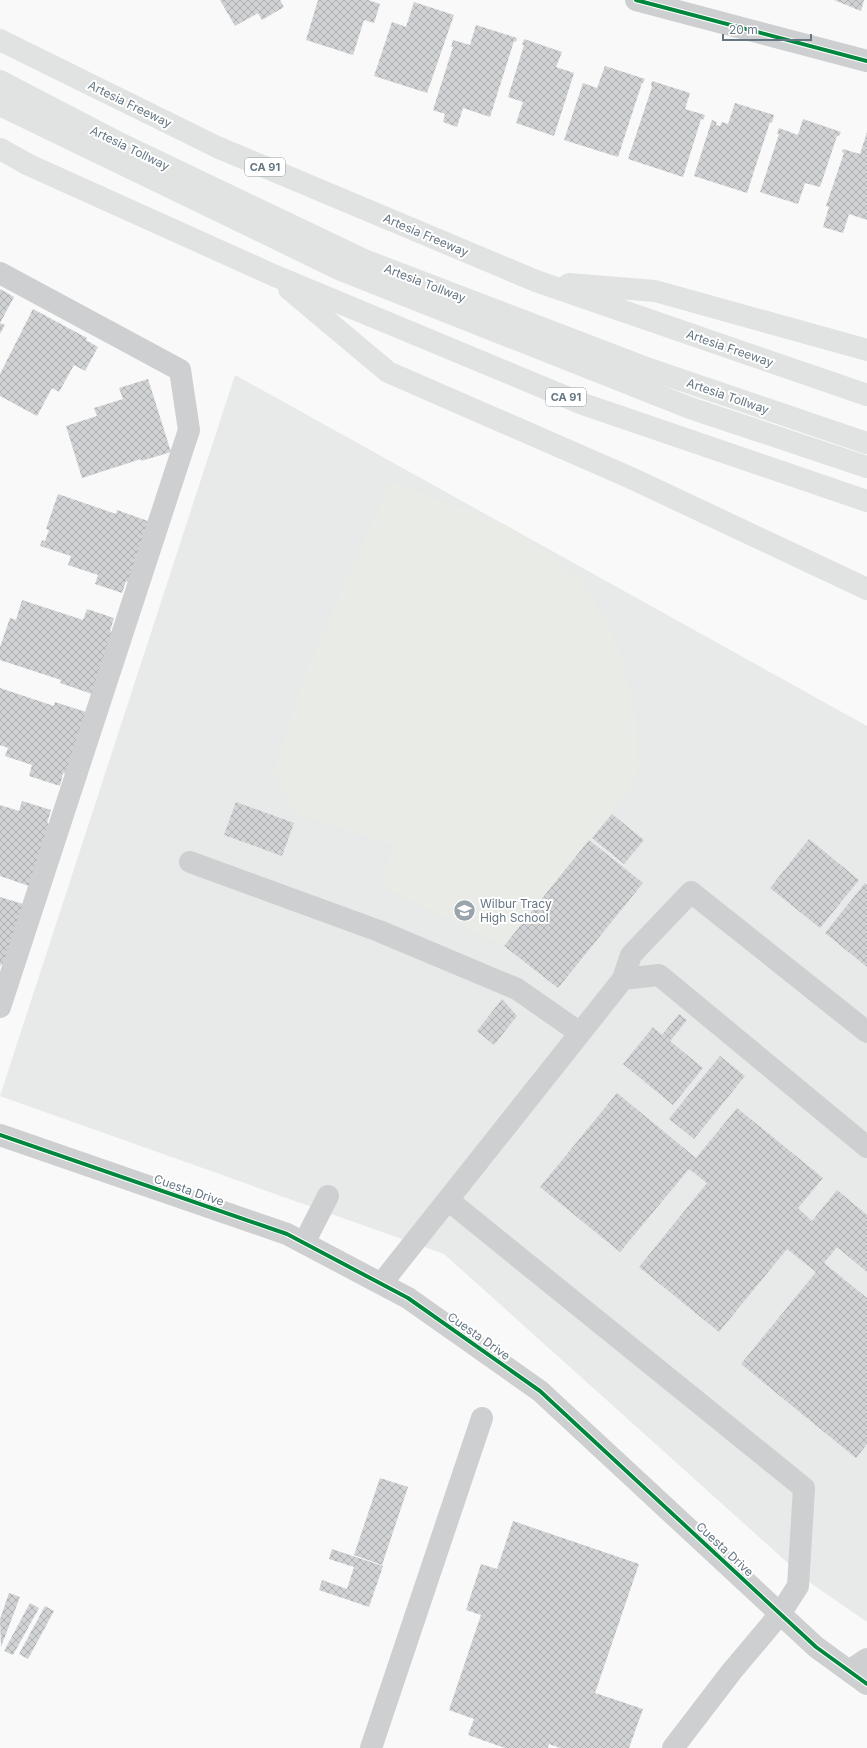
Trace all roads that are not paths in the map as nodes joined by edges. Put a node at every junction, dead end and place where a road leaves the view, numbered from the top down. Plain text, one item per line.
1 (636, 0) edge
2 (0, 40) edge
3 (867, 61) edge
4 (0, 81) edge
5 (0, 105) edge
6 (0, 149) edge
7 (0, 273) edge
8 (272, 275) junction
9 (536, 281) junction
10 (867, 350) edge
11 (867, 395) edge
12 (867, 443) edge
13 (867, 467) edge
14 (867, 501) edge
15 (867, 589) edge
16 (190, 862) dead end
17 (623, 979) junction
18 (0, 1007) edge
19 (580, 1032) junction
20 (867, 1032) edge
21 (0, 1135) edge
22 (867, 1147) edge
23 (328, 1196) dead end
24 (448, 1200) junction
25 (304, 1243) junction
26 (381, 1284) junction
27 (482, 1418) dead end
28 (780, 1614) junction
29 (867, 1659) edge
30 (849, 1671) junction
31 (867, 1684) edge
32 (371, 1748) edge
33 (673, 1748) edge

1 - 3 street
2 - 9 highway, Artesia Freeway / CA 91
4 - 12 highway, Artesia Tollway
5 - 13 highway, Artesia Tollway
6 - 8 highway, CA 91
7 - 18 street
8 - 14 highway, CA 91
8 - 15 highway
9 - 10 highway
9 - 11 highway, Artesia Freeway / CA 91
16 - 19 street
17 - 19 street
17 - 20 street
17 - 22 street
19 - 24 street
21 - 25 street, Cuesta Drive
23 - 25 street
24 - 26 street
24 - 28 street
25 - 26 street, Cuesta Drive
26 - 28 street, Cuesta Drive
27 - 32 street
28 - 30 street, Cuesta Drive
28 - 33 street
29 - 30 street
30 - 31 street, Cuesta Drive

